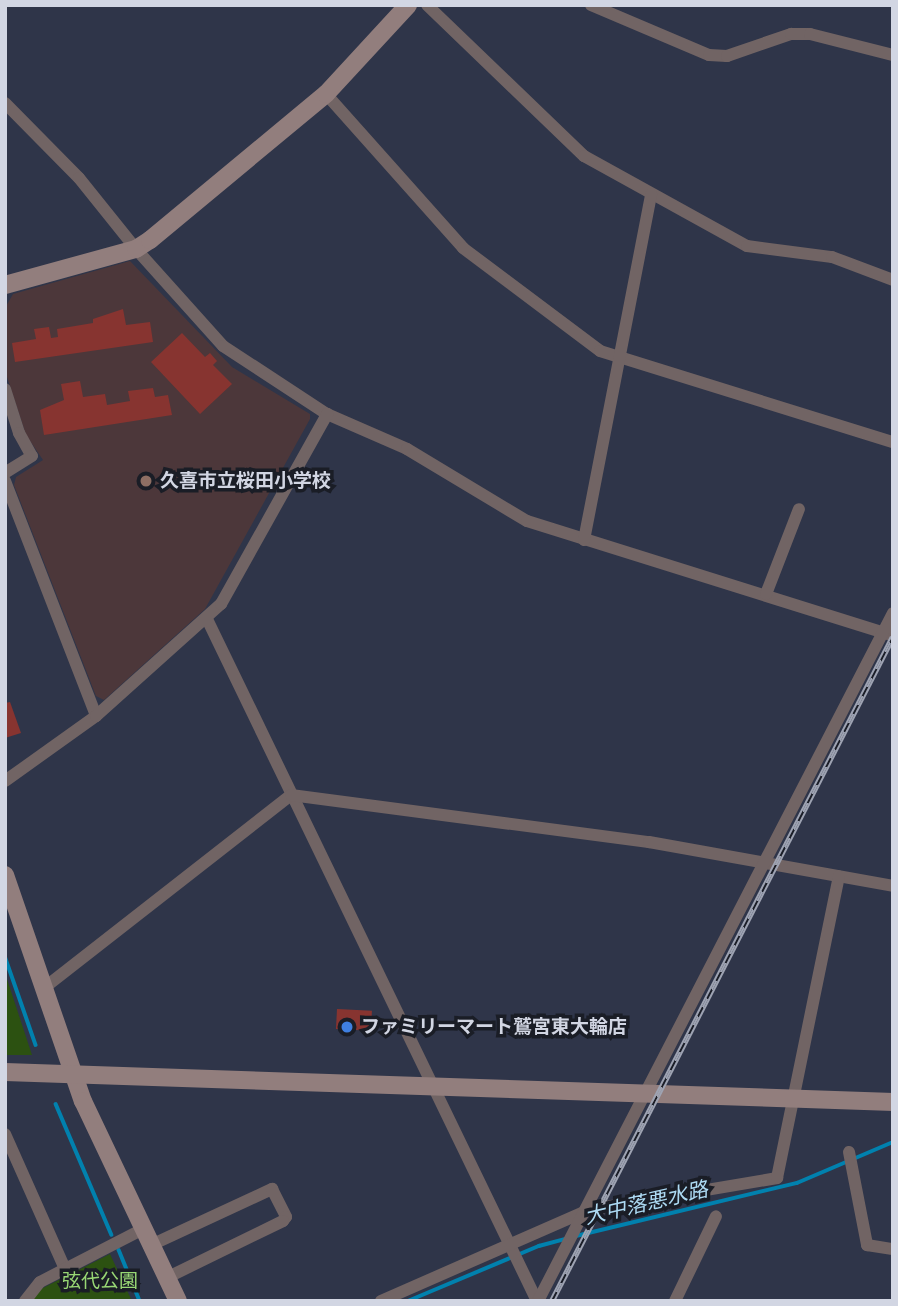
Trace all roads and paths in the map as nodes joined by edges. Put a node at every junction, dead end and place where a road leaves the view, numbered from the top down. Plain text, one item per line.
1 (408, 5) edge
2 (427, 5) edge
3 (591, 5) edge
4 (893, 55) edge
5 (326, 94) junction
6 (5, 103) edge
7 (651, 194) junction
8 (135, 249) junction
9 (893, 280) edge
10 (5, 285) edge
11 (620, 356) junction
12 (5, 389) edge
13 (327, 414) junction
14 (893, 442) edge
15 (5, 473) edge
16 (5, 481) edge
17 (799, 509) dead end
18 (584, 540) junction
19 (766, 594) junction
20 (893, 613) edge
21 (207, 619) junction
22 (887, 635) edge
23 (96, 716) junction
24 (5, 781) edge
25 (291, 795) junction
26 (766, 862) junction
27 (5, 875) edge
28 (839, 876) junction
29 (893, 886) edge
30 (44, 988) junction
31 (5, 1072) edge
32 (72, 1074) junction
33 (438, 1090) junction
34 (643, 1096) junction
35 (796, 1099) junction
36 (893, 1102) edge
37 (5, 1134) edge
38 (849, 1152) dead end
39 (585, 1214) junction
40 (716, 1216) dead end
41 (145, 1238) junction
42 (511, 1247) junction
43 (893, 1249) edge
44 (65, 1269) junction
45 (166, 1278) junction
46 (25, 1301) edge
47 (178, 1301) edge
48 (380, 1301) edge
49 (537, 1301) edge
50 (675, 1301) edge

1 - 5 street
2 - 7 street
3 - 4 street
5 - 8 street
5 - 11 street
6 - 8 street
7 - 9 street
7 - 11 street
8 - 10 street
8 - 13 street
11 - 14 street
11 - 18 street
12 - 15 street
13 - 18 street
13 - 21 street
16 - 23 street
17 - 19 street
18 - 19 street
19 - 22 street
20 - 22 street
21 - 23 street
21 - 25 street
22 - 26 street
23 - 24 street
25 - 26 street
25 - 30 street
25 - 33 street
26 - 28 street
26 - 34 street
27 - 30 street
28 - 29 street
28 - 35 street
30 - 32 street
31 - 32 street
32 - 33 street
32 - 41 street
33 - 34 street
33 - 42 street
34 - 35 street
34 - 39 street
35 - 36 street
35 - 39 street
37 - 44 street
38 - 43 street
39 - 42 street
39 - 49 street
40 - 50 street
41 - 44 street
41 - 45 street
41 - 45 street
42 - 48 street
42 - 49 street
44 - 46 street
45 - 47 street

